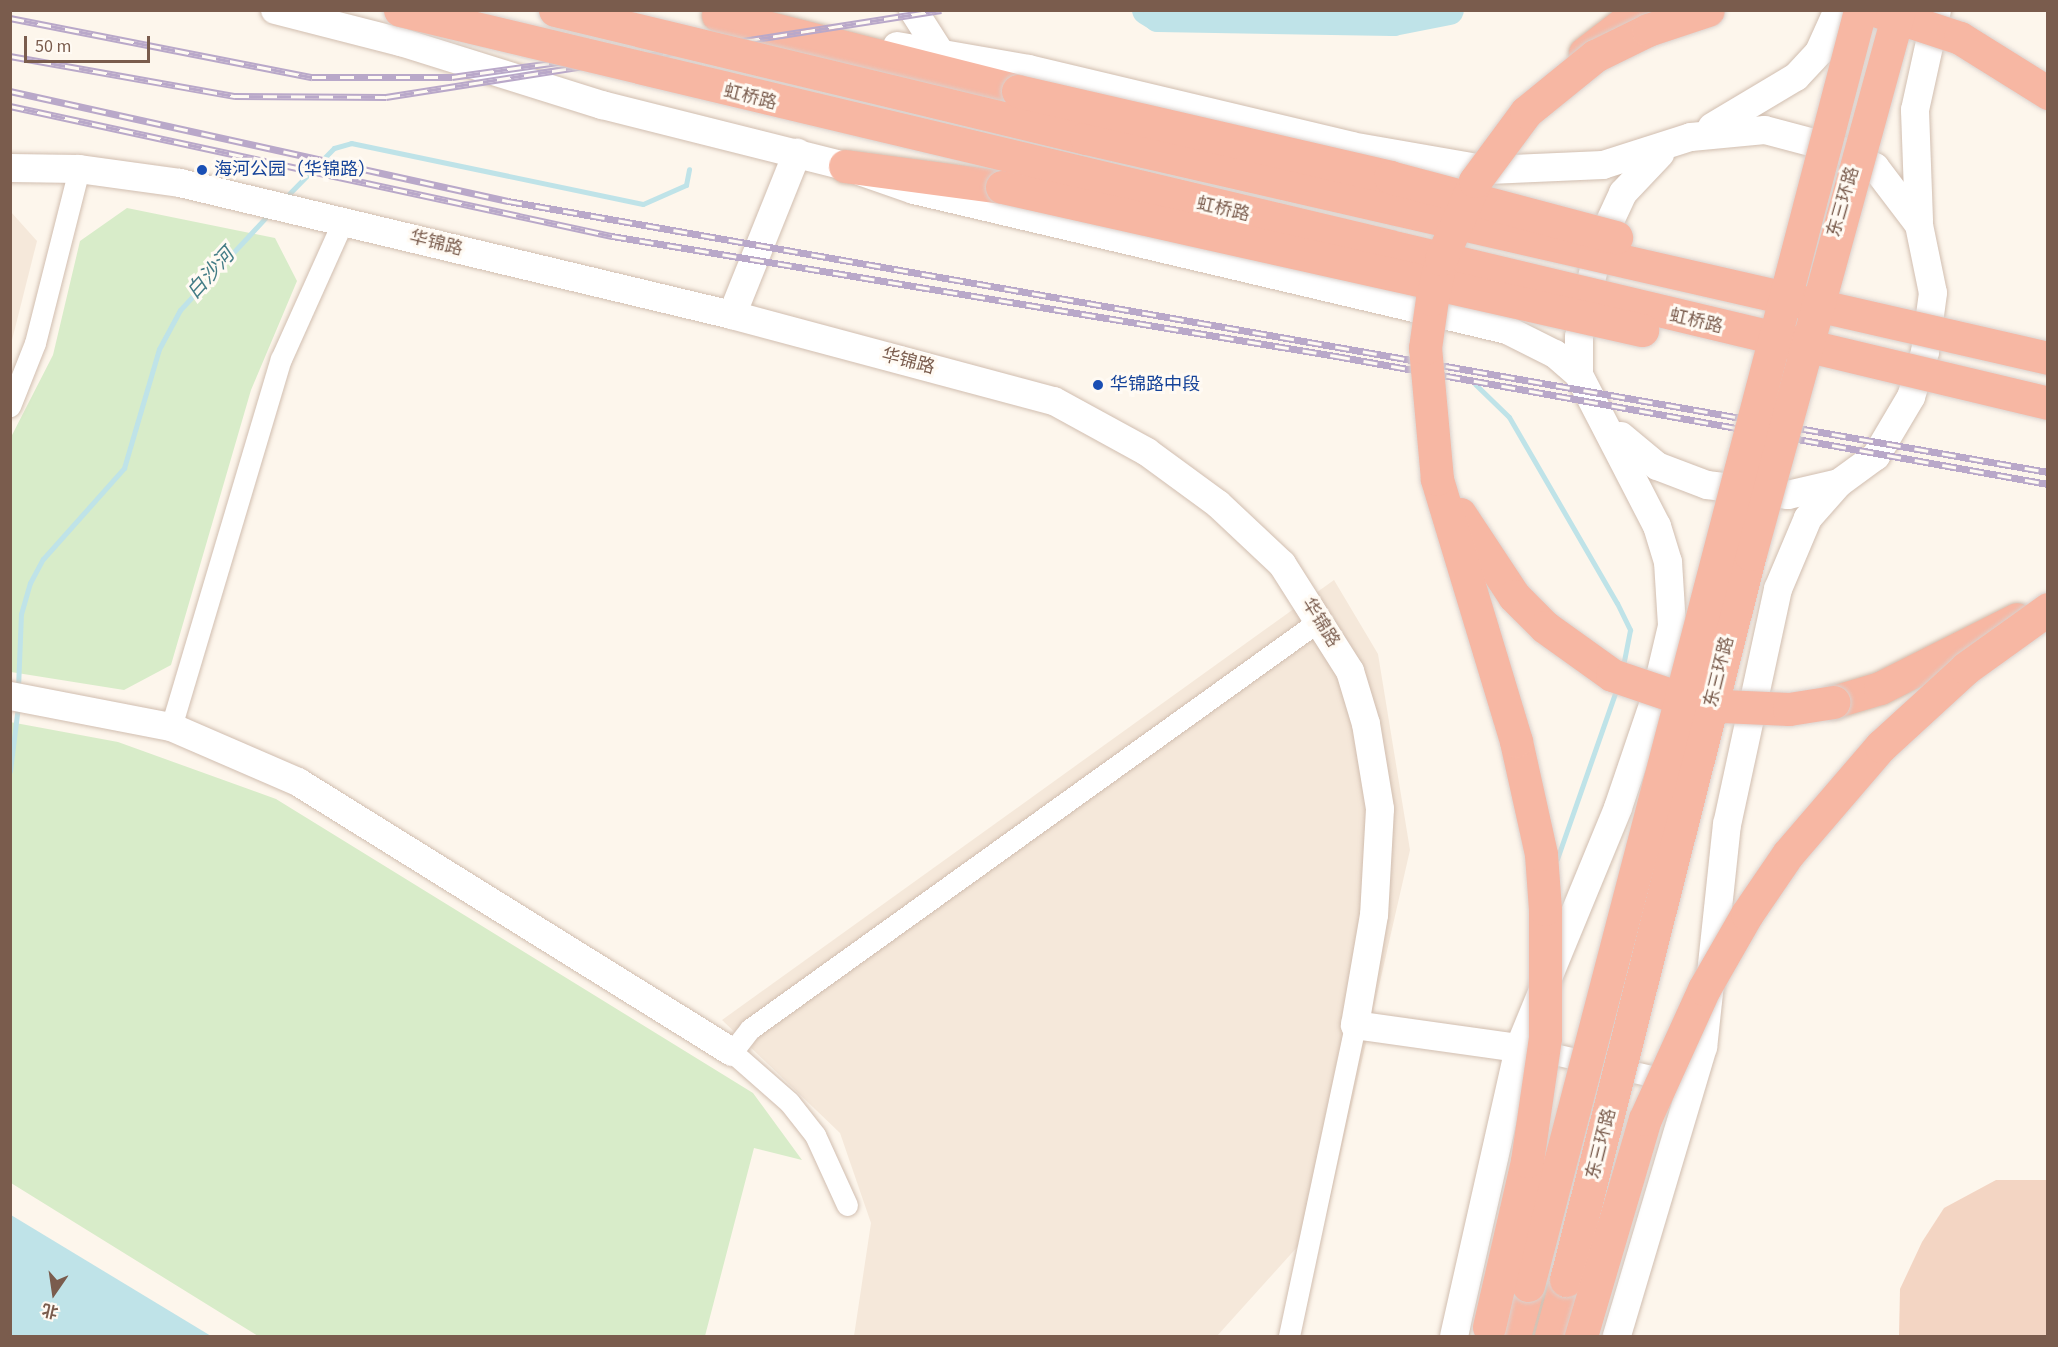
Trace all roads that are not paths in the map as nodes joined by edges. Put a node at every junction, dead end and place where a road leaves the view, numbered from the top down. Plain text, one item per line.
1 (275, 10) edge
2 (400, 10) edge
3 (555, 10) edge
4 (913, 10) edge
5 (1641, 10) edge
6 (1708, 10) edge
7 (1838, 10) edge
8 (1860, 10) edge
9 (1878, 10) edge
10 (1899, 10) edge
11 (1937, 10) edge
12 (718, 12) edge
13 (941, 54) junction
14 (1551, 87) junction
15 (1018, 91) junction
16 (2048, 93) edge
17 (1691, 137) junction
18 (1665, 150) junction
19 (797, 153) junction
20 (845, 166) junction
21 (10, 168) edge
22 (79, 169) junction
23 (343, 221) junction
24 (1919, 225) junction
25 (732, 315) junction
26 (1870, 315) junction
27 (2039, 355) edge
28 (1579, 375) junction
29 (1995, 391) junction
30 (2048, 403) edge
31 (10, 406) edge
32 (1429, 416) junction
33 (1606, 419) junction
34 (1839, 483) junction
35 (2048, 604) edge
36 (2048, 609) edge
37 (1320, 620) junction
38 (10, 696) edge
39 (171, 727) junction
40 (1355, 1025) junction
41 (1519, 1048) junction
42 (732, 1052) junction
43 (1694, 1088) junction
44 (847, 1205) dead end
45 (1496, 1333) edge
46 (1289, 1336) edge
47 (1454, 1336) edge
48 (1551, 1336) edge
49 (1581, 1336) edge
50 (1617, 1336) edge

1 - 19 main road
2 - 29 highway, 虹桥路, bridge
3 - 26 highway, 虹桥路, bridge
4 - 13 main road
5 - 14 highway, bridge
6 - 14 highway, bridge
7 - 17 main road
8 - 45 highway, 东三环路, bridge
9 - 16 highway, bridge
10 - 48 highway, 东三环路, bridge
11 - 24 main road
12 - 13 main road
12 - 15 highway
13 - 15 main road
13 - 18 main road
14 - 32 highway, bridge
15 - 26 highway, bridge
17 - 18 main road
17 - 24 main road
18 - 28 main road
19 - 20 main road
19 - 25 main road
20 - 28 main road
20 - 29 highway, bridge
21 - 22 main road, 华锦路
22 - 23 main road, 华锦路
22 - 31 street
23 - 25 main road, 华锦路
23 - 39 street
24 - 34 main road
25 - 37 main road, 华锦路
26 - 27 highway, 虹桥路, bridge
28 - 33 main road
29 - 30 highway, 虹桥路, bridge
32 - 35 highway, bridge
32 - 45 highway, bridge
33 - 34 main road
33 - 41 main road
34 - 43 main road
36 - 49 highway, bridge
37 - 40 main road, 华锦路
37 - 42 street
38 - 39 main road
39 - 42 main road
40 - 41 main road
40 - 46 street
41 - 43 street
41 - 47 main road
42 - 44 street
43 - 50 main road

